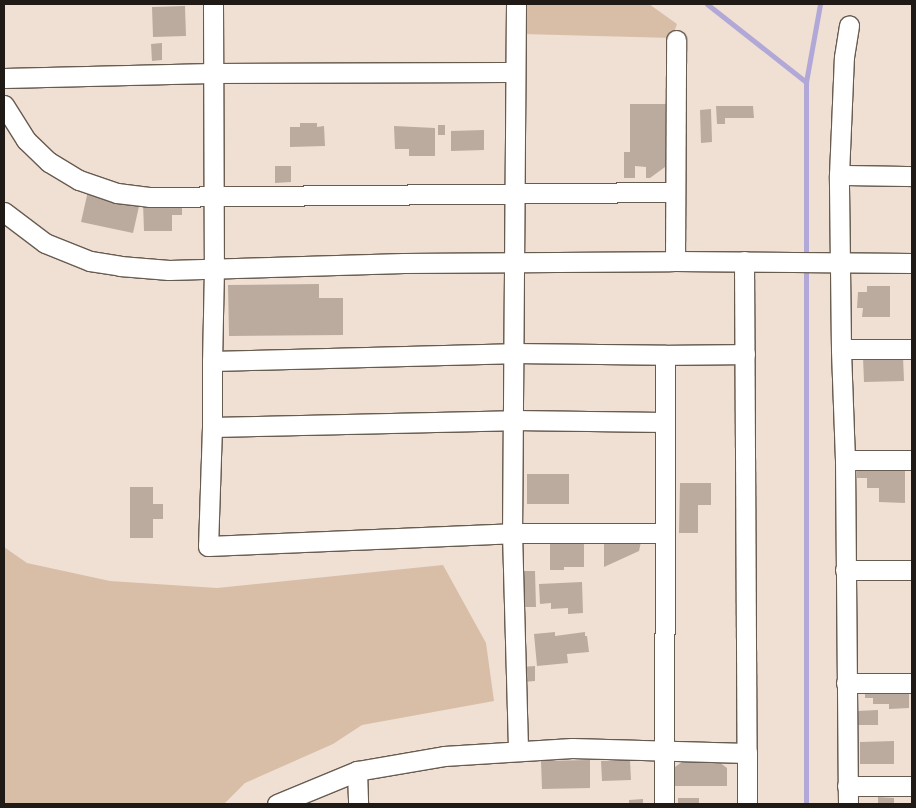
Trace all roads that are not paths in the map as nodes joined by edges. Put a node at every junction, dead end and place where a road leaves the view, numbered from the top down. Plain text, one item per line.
1 (213, 4) edge
2 (516, 4) edge
3 (849, 25) dead end
4 (676, 40) dead end
5 (515, 72) junction
6 (212, 73) junction
7 (4, 78) edge
8 (5, 111) edge
9 (839, 175) junction
10 (912, 176) edge
11 (674, 192) junction
12 (212, 195) junction
13 (513, 195) junction
14 (4, 212) edge
15 (675, 261) junction
16 (744, 261) junction
17 (833, 262) junction
18 (513, 263) junction
19 (912, 263) edge
20 (214, 268) junction
21 (841, 349) junction
22 (912, 349) edge
23 (512, 353) junction
24 (745, 354) junction
25 (665, 355) junction
26 (212, 361) junction
27 (514, 420) junction
28 (664, 422) junction
29 (212, 427) junction
30 (845, 460) junction
31 (912, 460) edge
32 (664, 532) junction
33 (512, 533) junction
34 (845, 570) junction
35 (912, 570) edge
36 (846, 683) junction
37 (912, 683) edge
38 (518, 750) junction
39 (664, 750) junction
40 (747, 753) junction
41 (357, 771) junction
42 (912, 786) edge
43 (848, 795) edge
44 (277, 804) edge
45 (358, 804) edge
46 (664, 804) edge
47 (747, 804) edge

1 - 6 street
2 - 5 street
3 - 9 street
4 - 11 street
5 - 6 street
5 - 13 street
6 - 7 street
6 - 12 street
8 - 12 street
9 - 10 street
9 - 17 street
11 - 13 street
11 - 15 street
12 - 13 street
12 - 20 street
13 - 18 street
14 - 20 street
15 - 16 street
15 - 18 street
16 - 17 street
16 - 24 street
17 - 19 street
17 - 21 street
18 - 20 street
18 - 23 street
20 - 26 street
21 - 22 street
21 - 30 street
23 - 25 street
23 - 26 street
23 - 27 street
24 - 25 street
24 - 40 street
25 - 28 street
26 - 29 street
27 - 28 street
27 - 29 street
27 - 33 street
28 - 32 street
29 - 33 street
30 - 31 street
30 - 34 street
32 - 33 street
32 - 39 street
33 - 38 street
34 - 35 street
34 - 36 street
36 - 37 street
36 - 43 street
38 - 39 street
38 - 41 street
39 - 40 street
39 - 46 street
40 - 47 street
41 - 44 street
41 - 45 street
42 - 43 street

